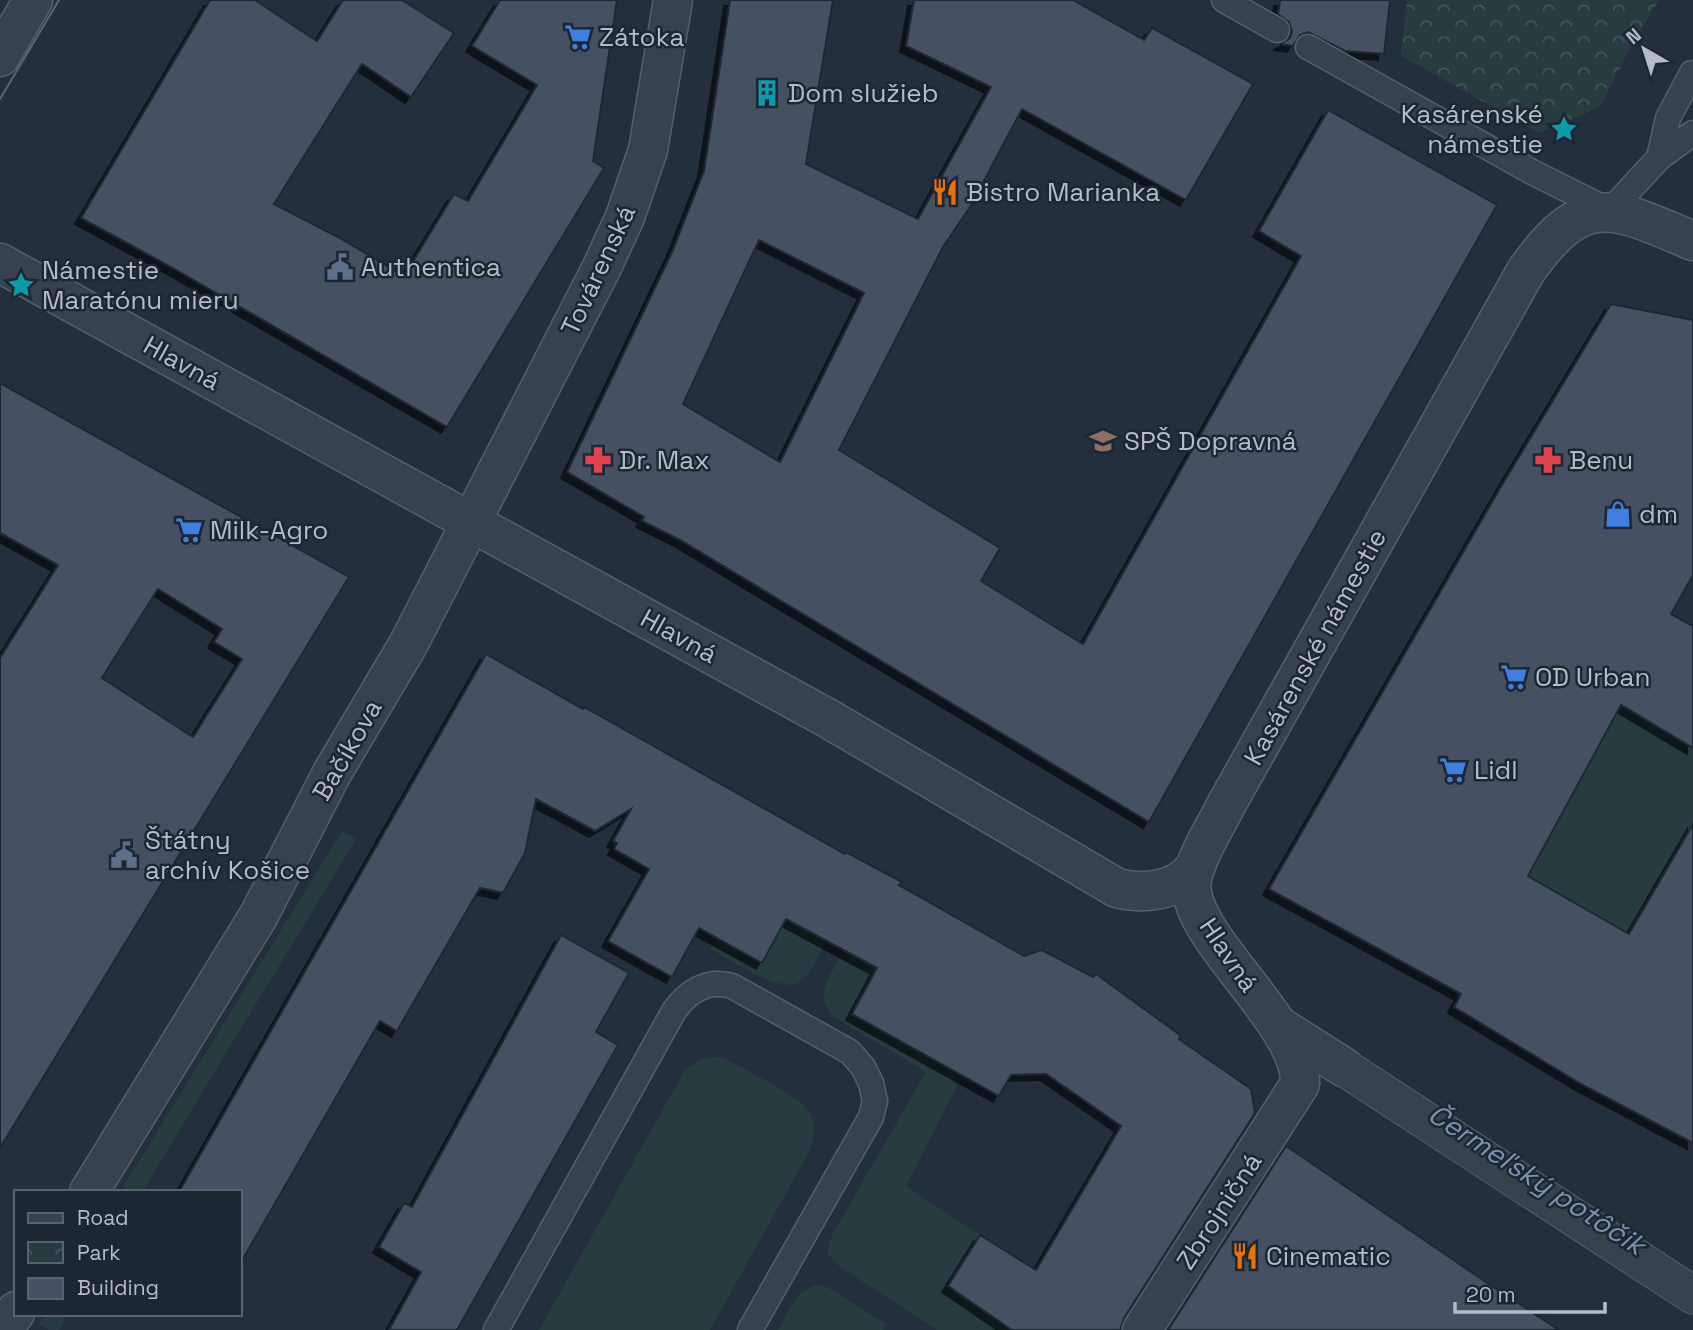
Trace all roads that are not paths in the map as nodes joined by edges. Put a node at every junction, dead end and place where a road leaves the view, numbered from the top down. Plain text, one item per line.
1 (33, 0) edge
2 (673, 0) edge
3 (1224, 0) edge
4 (1277, 30) dead end
5 (1308, 47) dead end
6 (0, 57) edge
7 (1692, 73) edge
8 (1693, 133) edge
9 (1659, 158) junction
10 (1610, 211) junction
11 (1693, 241) edge
12 (0, 262) edge
13 (471, 522) junction
14 (1196, 866) junction
15 (1275, 1023) junction
16 (1341, 1056) junction
17 (1298, 1088) junction
18 (90, 1190) edge
19 (1693, 1265) edge
20 (1693, 1295) edge
21 (14, 1314) edge
22 (4, 1330) edge
23 (496, 1330) edge
24 (750, 1330) edge
25 (1142, 1330) edge

1 - 6 street
2 - 13 street, Továrenská
3 - 4 lane
5 - 10 lane
7 - 9 lane
8 - 9 lane
9 - 10 lane
10 - 11 street
10 - 14 street, Kasárenské námestie
12 - 13 street, Hlavná
13 - 14 street, Hlavná
13 - 18 street, Bačíkova
14 - 15 street, Hlavná
15 - 16 street, Hlavná
15 - 17 street, Hlavná
16 - 17 street
16 - 19 street, Hlavná
16 - 20 street, Hlavná
17 - 25 street, Zbrojničná
21 - 22 street
23 - 24 lane

